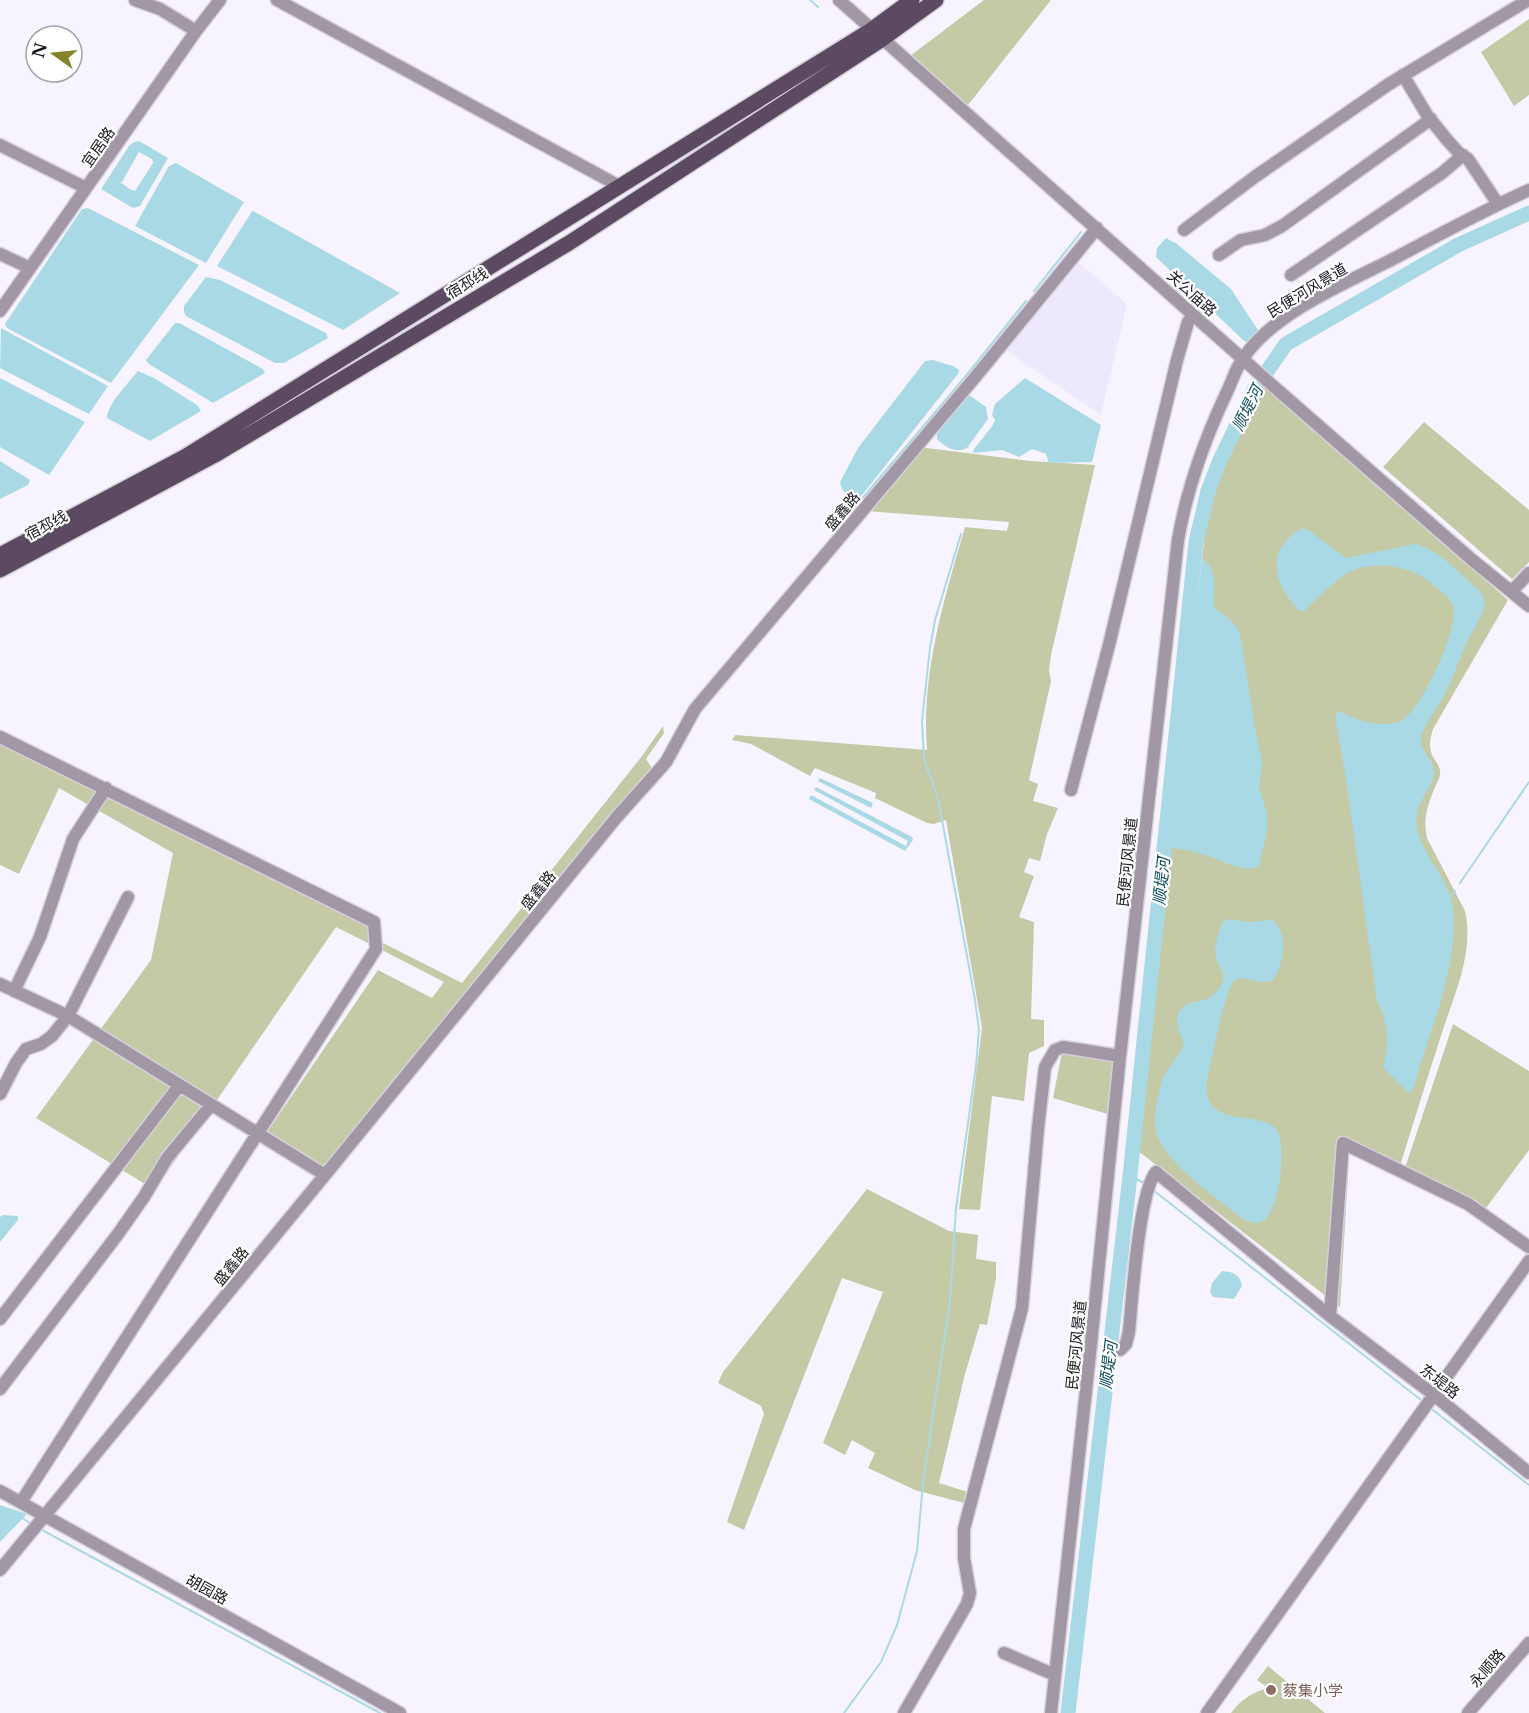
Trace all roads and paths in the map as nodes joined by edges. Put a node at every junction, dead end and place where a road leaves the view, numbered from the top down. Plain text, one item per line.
1 (135, 0) edge
2 (220, 0) edge
3 (277, 0) edge
4 (838, 0) edge
5 (912, 0) edge
6 (936, 0) edge
7 (1528, 0) edge
8 (196, 31) junction
9 (876, 35) junction
10 (1403, 75) junction
11 (1431, 119) junction
12 (0, 145) edge
13 (1463, 155) junction
14 (621, 187) junction
15 (86, 188) junction
16 (1529, 190) edge
17 (1498, 204) junction
18 (1097, 228) junction
19 (1184, 230) dead end
20 (0, 254) edge
21 (1219, 255) dead end
22 (30, 268) junction
23 (1291, 275) dead end
24 (0, 311) edge
25 (1193, 315) junction
26 (1246, 360) junction
27 (0, 555) edge
28 (0, 570) edge
29 (1529, 573) edge
30 (1512, 591) junction
31 (1529, 606) edge
32 (0, 737) edge
33 (106, 788) junction
34 (1071, 790) dead end
35 (128, 897) dead end
36 (0, 984) edge
37 (14, 991) junction
38 (68, 1017) junction
39 (1120, 1056) junction
40 (179, 1086) junction
41 (0, 1094) edge
42 (211, 1105) junction
43 (258, 1135) junction
44 (325, 1175) junction
45 (1529, 1247) edge
46 (1529, 1261) edge
47 (1330, 1316) junction
48 (0, 1319) edge
49 (1120, 1350) dead end
50 (0, 1389) edge
51 (1434, 1395) junction
52 (1529, 1473) edge
53 (0, 1491) edge
54 (21, 1502) junction
55 (45, 1516) junction
56 (0, 1570) edge
57 (1529, 1643) edge
58 (1004, 1653) dead end
59 (1055, 1675) junction
60 (400, 1713) edge
61 (904, 1713) edge
62 (1051, 1713) edge
63 (1207, 1713) edge
64 (1468, 1713) edge

1 - 8 street
2 - 8 street, 宜居路
3 - 14 street
4 - 9 street, 关公庙路
5 - 9 main road, 宿邳线
6 - 9 main road, 宿邳线
7 - 10 street
8 - 15 street, 宜居路
9 - 14 main road, 宿邳线
9 - 18 street, 关公庙路
9 - 28 main road, 宿邳线
10 - 11 street
10 - 19 street
11 - 13 street
11 - 21 street
12 - 15 street
13 - 17 street
13 - 23 street
14 - 27 main road, 宿邳线
15 - 22 street, 宜居路
16 - 17 street, 民便河风景道
17 - 26 street, 民便河风景道
18 - 25 street, 关公庙路
18 - 44 street, 盛鑫路
20 - 22 street
22 - 24 street, 宜居路
25 - 26 street, 关公庙路
25 - 34 street
26 - 30 street, 关公庙路
26 - 39 street, 民便河风景道
29 - 30 street
30 - 31 street, 关公庙路
32 - 33 street
33 - 37 street
33 - 43 street
35 - 38 street
36 - 37 street
37 - 38 street
38 - 40 street
38 - 41 street
39 - 59 street, 民便河风景道
39 - 61 street
40 - 42 street
40 - 48 street
42 - 43 street
42 - 50 street
43 - 44 street
43 - 54 street
44 - 55 street, 盛鑫路
45 - 47 street
46 - 51 street
47 - 49 street, 东堤路
47 - 51 street, 东堤路
51 - 52 street, 东堤路
51 - 63 street
53 - 54 street, 胡园路
54 - 55 street, 胡园路
55 - 56 street, 盛鑫路
55 - 60 street, 胡园路
57 - 64 street, 永顺路
58 - 59 street
59 - 62 street, 民便河风景道

